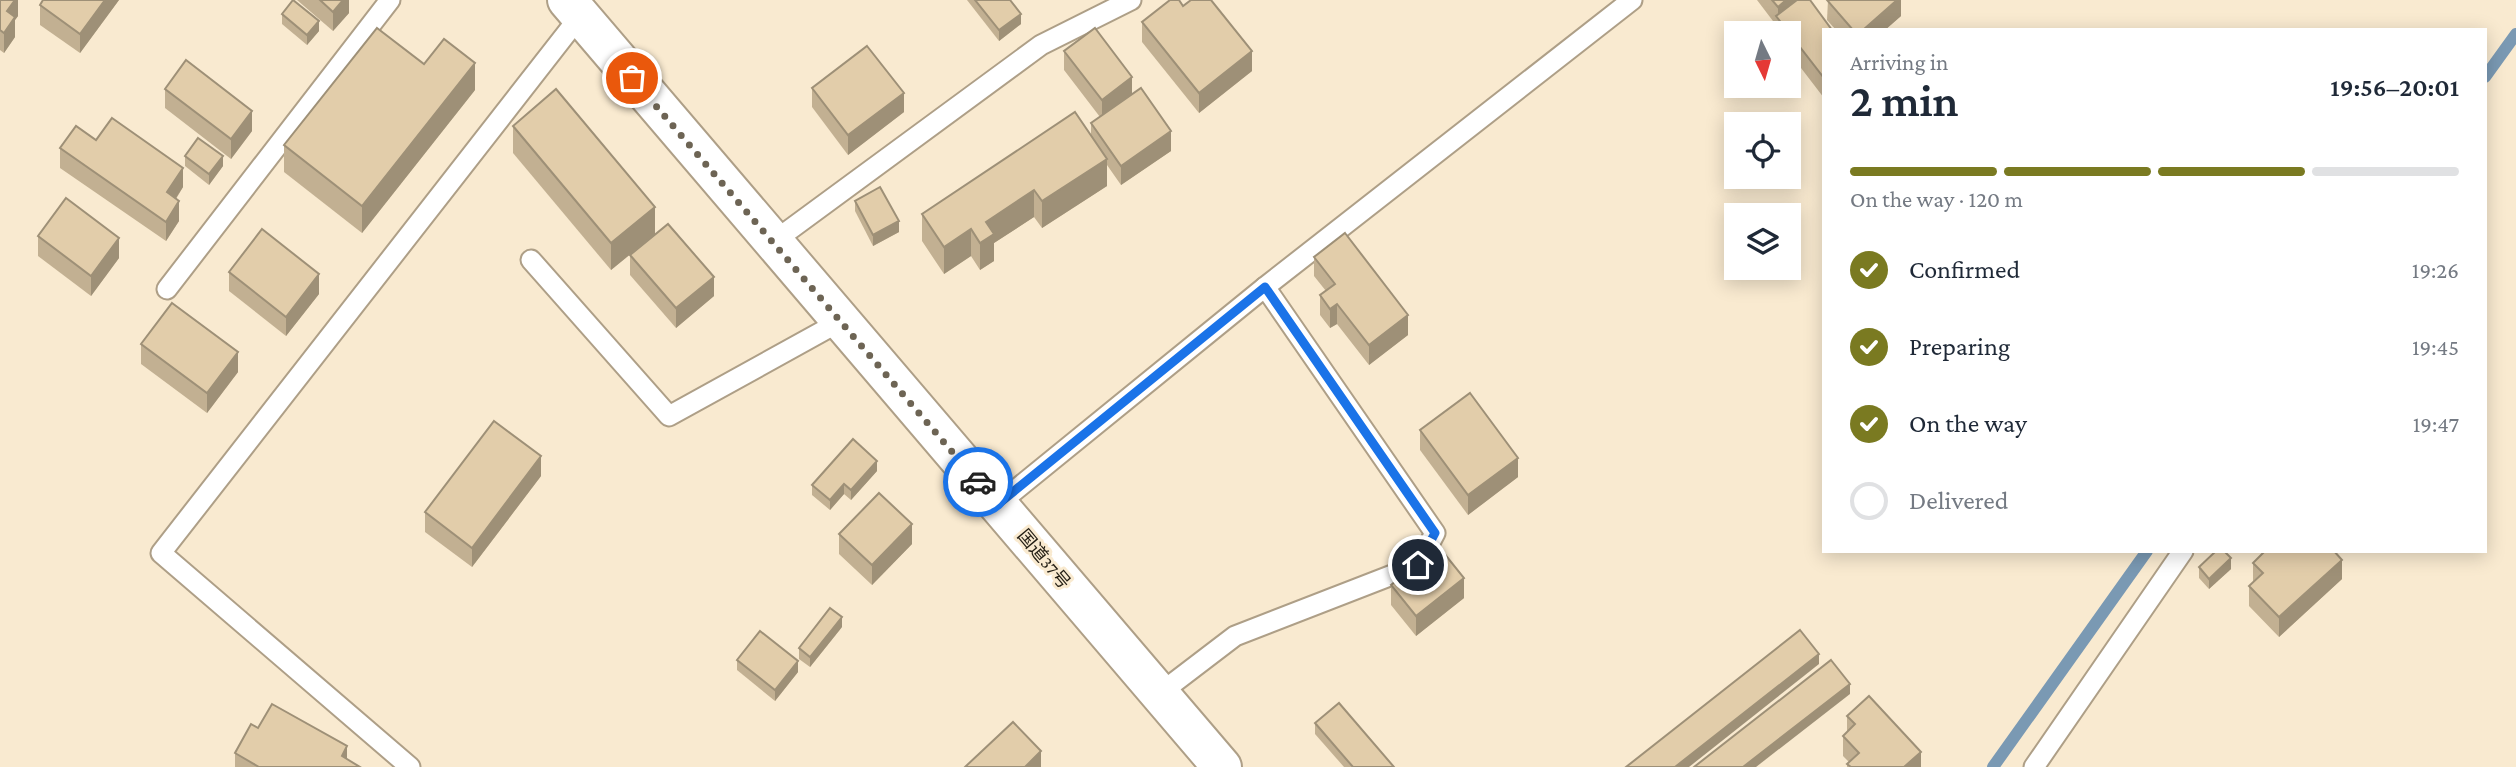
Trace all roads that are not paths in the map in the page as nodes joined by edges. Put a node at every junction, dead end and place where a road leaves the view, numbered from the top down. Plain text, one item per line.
1 (390, 0) edge
2 (1131, 0) edge
3 (1632, 0) edge
4 (573, 8) edge
5 (773, 242) junction
6 (531, 260) dead end
7 (1265, 287) junction
8 (167, 289) dead end
9 (841, 321) junction
10 (997, 505) junction
11 (2182, 553) edge
12 (1159, 694) junction
13 (410, 767) edge
14 (1222, 767) edge
15 (2034, 767) edge

1 - 8 lane
2 - 5 lane
3 - 7 lane
4 - 5 highway, 国道37号
4 - 13 lane
5 - 9 highway, 国道37号
6 - 9 lane
7 - 10 lane
7 - 12 lane
9 - 10 highway, 国道37号
10 - 12 highway, 国道37号
11 - 15 lane
12 - 14 highway, 国道37号

